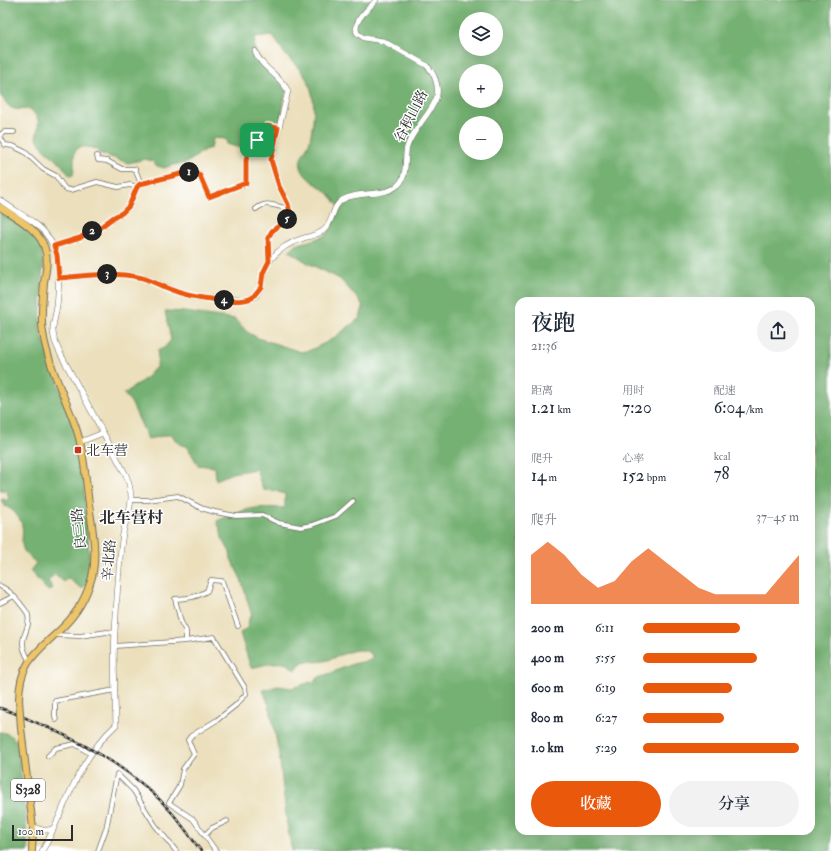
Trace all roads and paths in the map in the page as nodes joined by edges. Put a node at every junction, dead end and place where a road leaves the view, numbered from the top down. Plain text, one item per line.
1 (376, 0) edge
2 (255, 51) dead end
3 (278, 128) junction
4 (14, 132) dead end
5 (0, 136) edge
6 (97, 156) dead end
7 (139, 185) junction
8 (0, 200) edge
9 (0, 207) edge
10 (289, 208) junction
11 (256, 209) dead end
12 (54, 246) junction
13 (269, 261) junction
14 (59, 278) junction
15 (103, 433) junction
16 (80, 442) junction
17 (132, 500) junction
18 (353, 501) dead end
19 (0, 586) edge
20 (14, 596) junction
21 (0, 604) edge
22 (238, 626) dead end
23 (115, 633) junction
24 (54, 635) junction
25 (186, 641) junction
26 (115, 646) junction
27 (29, 660) junction
28 (115, 690) junction
29 (56, 720) dead end
30 (91, 754) junction
31 (48, 756) dead end
32 (227, 822) dead end
33 (32, 826) junction
34 (54, 828) junction
35 (206, 835) junction
36 (32, 851) edge
37 (42, 851) edge
38 (98, 851) edge
39 (175, 851) edge
40 (216, 851) edge

1 - 13 street, 谷积山路
2 - 3 street
3 - 7 street
3 - 10 street
4 - 5 street
5 - 7 street
6 - 7 street
7 - 12 street
8 - 12 street, 辛北路
9 - 16 main road, 良三路 / S328
10 - 11 street
10 - 13 street
12 - 14 street, 辛北路
13 - 14 street
14 - 15 street, 辛北路
15 - 16 street
15 - 17 street, 辛北路
16 - 24 main road, 良三路 / S328
17 - 18 street
17 - 23 street, 辛北路
19 - 20 street
20 - 21 street
20 - 27 street
22 - 25 street
23 - 24 street
23 - 26 street, 辛北路
24 - 27 main road, 良三路 / S328
25 - 26 street
25 - 35 street
26 - 28 street, 辛北路
27 - 33 main road, 良三路 / S328, bridge
28 - 29 street
28 - 30 street, 辛北路
30 - 31 street
30 - 34 street, 辛北路
32 - 35 street
33 - 34 street
33 - 36 main road, 良三路 / S328
34 - 37 street, 辛北路
35 - 40 street
38 - 39 street

